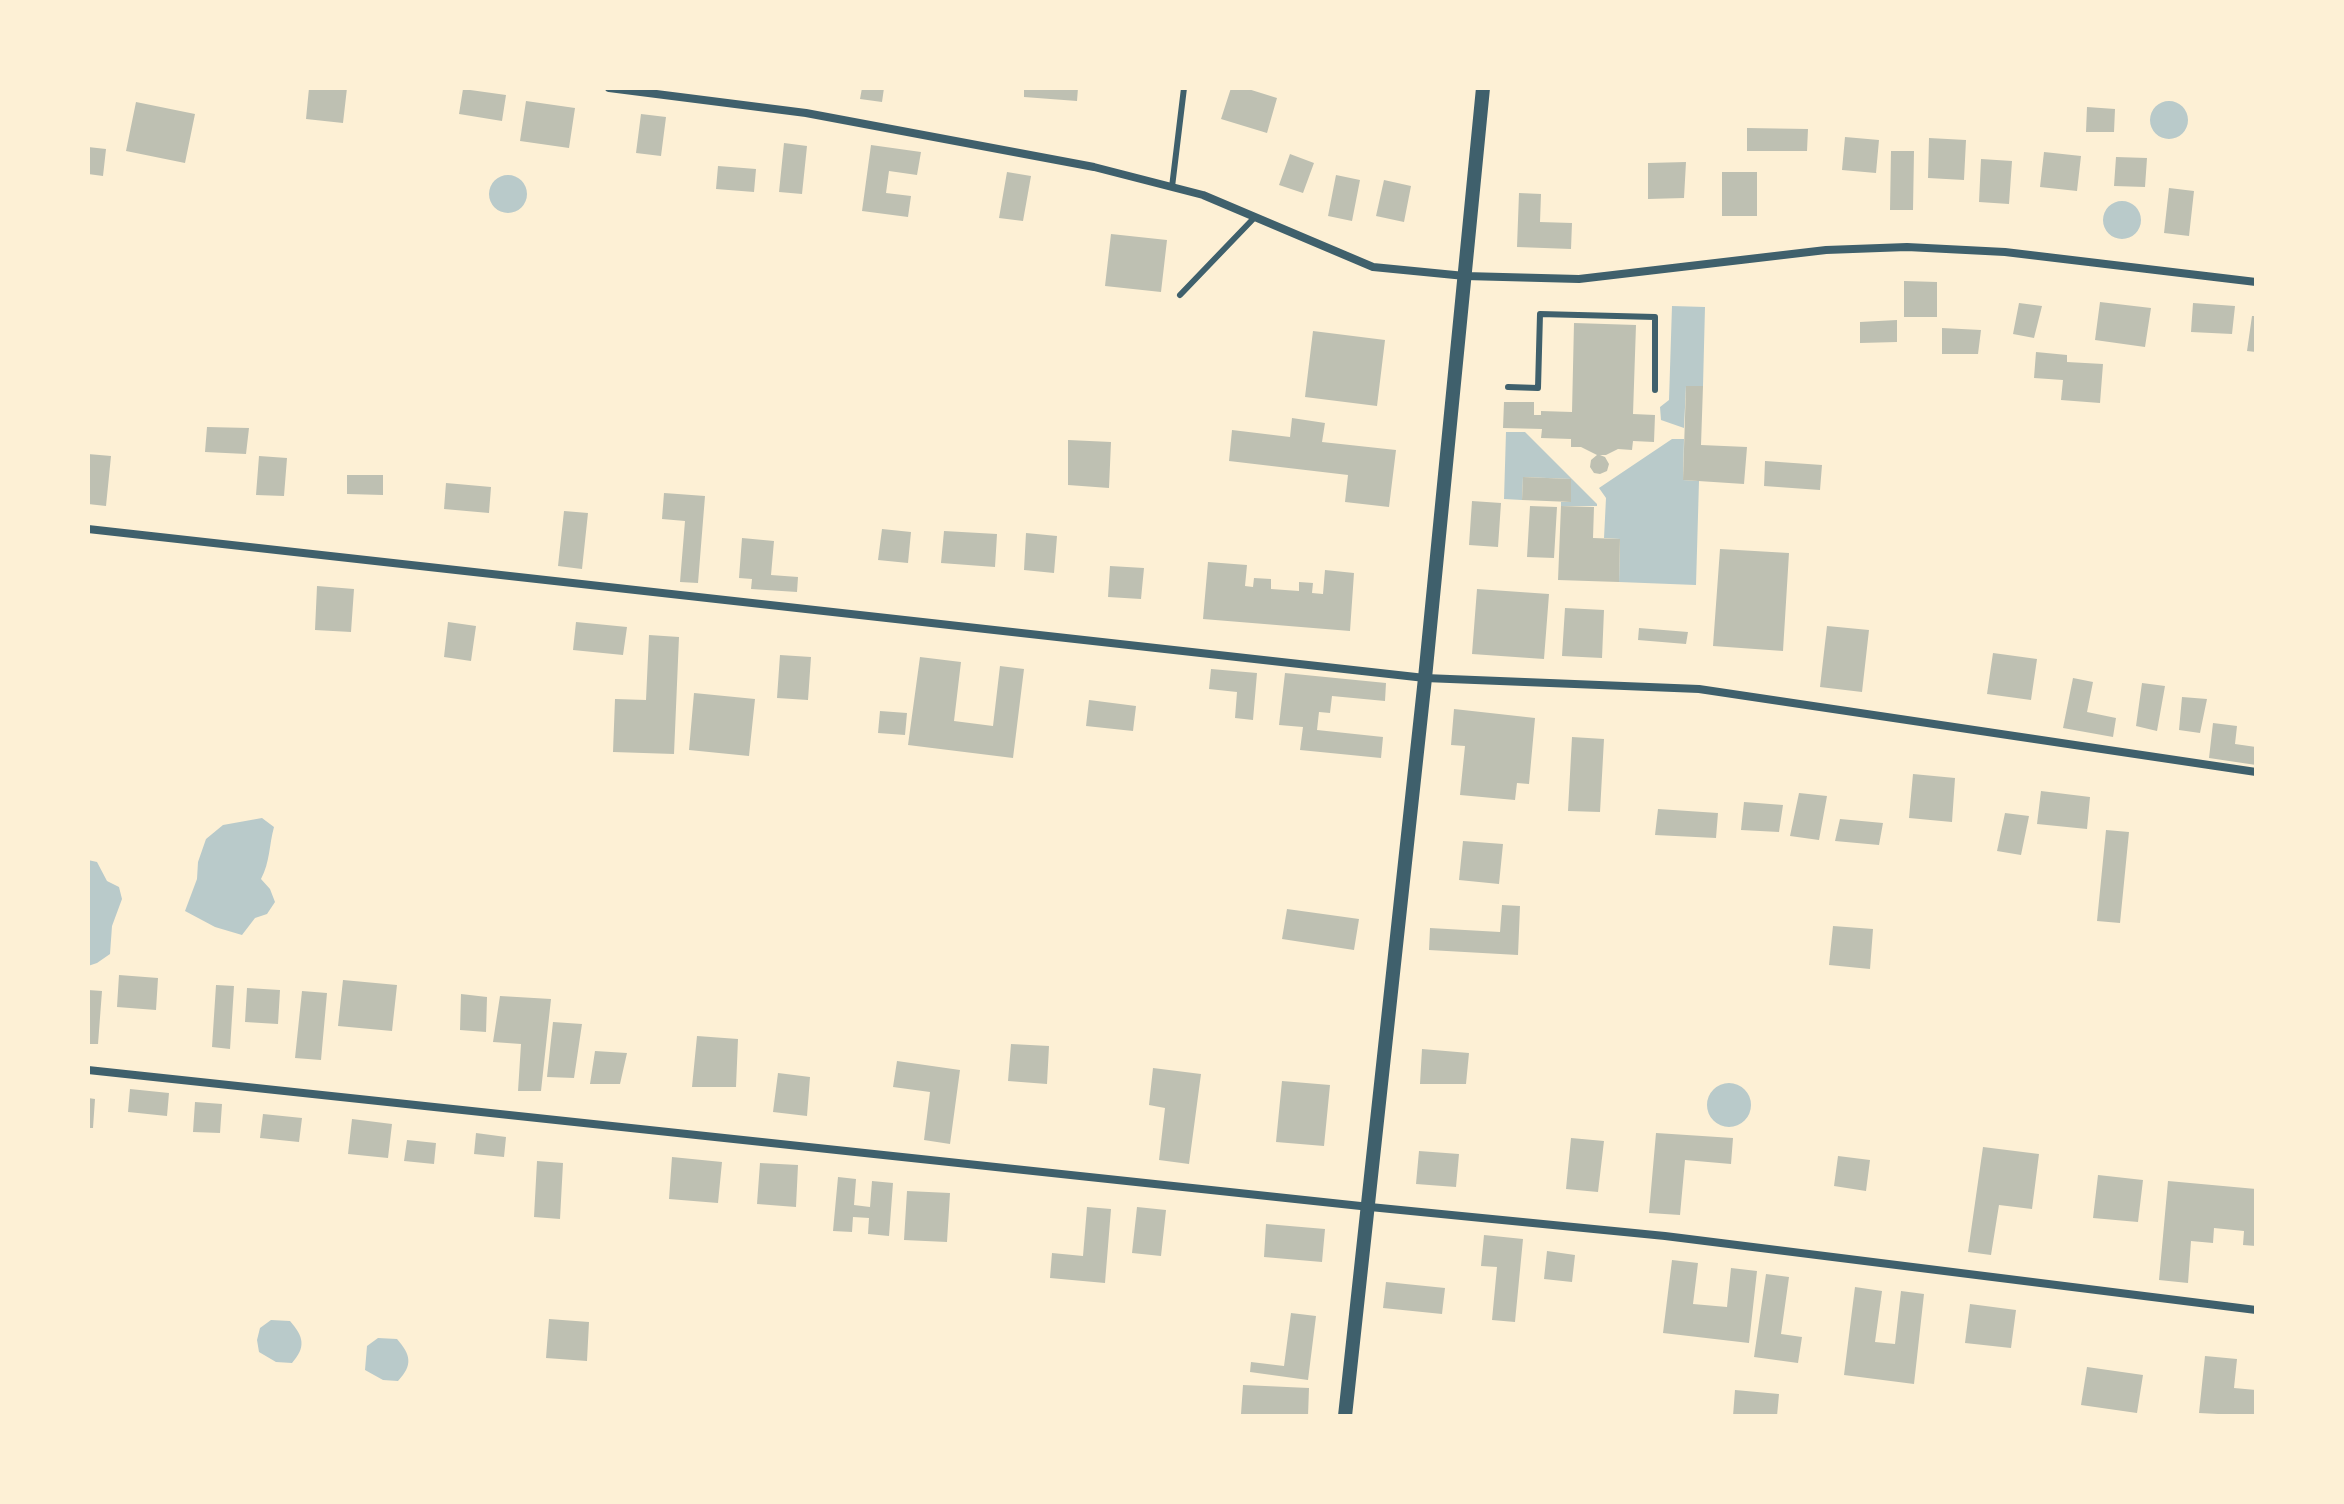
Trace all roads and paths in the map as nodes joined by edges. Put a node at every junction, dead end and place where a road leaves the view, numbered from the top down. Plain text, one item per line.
1 (609, 88) edge
2 (1184, 88) edge
3 (1483, 88) edge
4 (1172, 187) junction
5 (1254, 218) junction
6 (1465, 276) junction
7 (2256, 282) edge
8 (1180, 295) dead end
9 (1656, 305) dead end
10 (1655, 317) junction
11 (1508, 387) dead end
12 (1655, 390) dead end
13 (88, 529) edge
14 (1425, 678) junction
15 (2256, 772) edge
16 (88, 1070) edge
17 (1370, 1207) junction
18 (2256, 1310) edge
19 (1345, 1416) edge

1 - 4 street
2 - 4 lane
3 - 6 street
4 - 5 street
5 - 6 street
5 - 8 lane
6 - 7 street
6 - 14 street
9 - 10 lane
10 - 11 lane
10 - 12 lane
13 - 14 street
14 - 15 street
14 - 17 street
16 - 17 street
17 - 18 street
17 - 19 street

